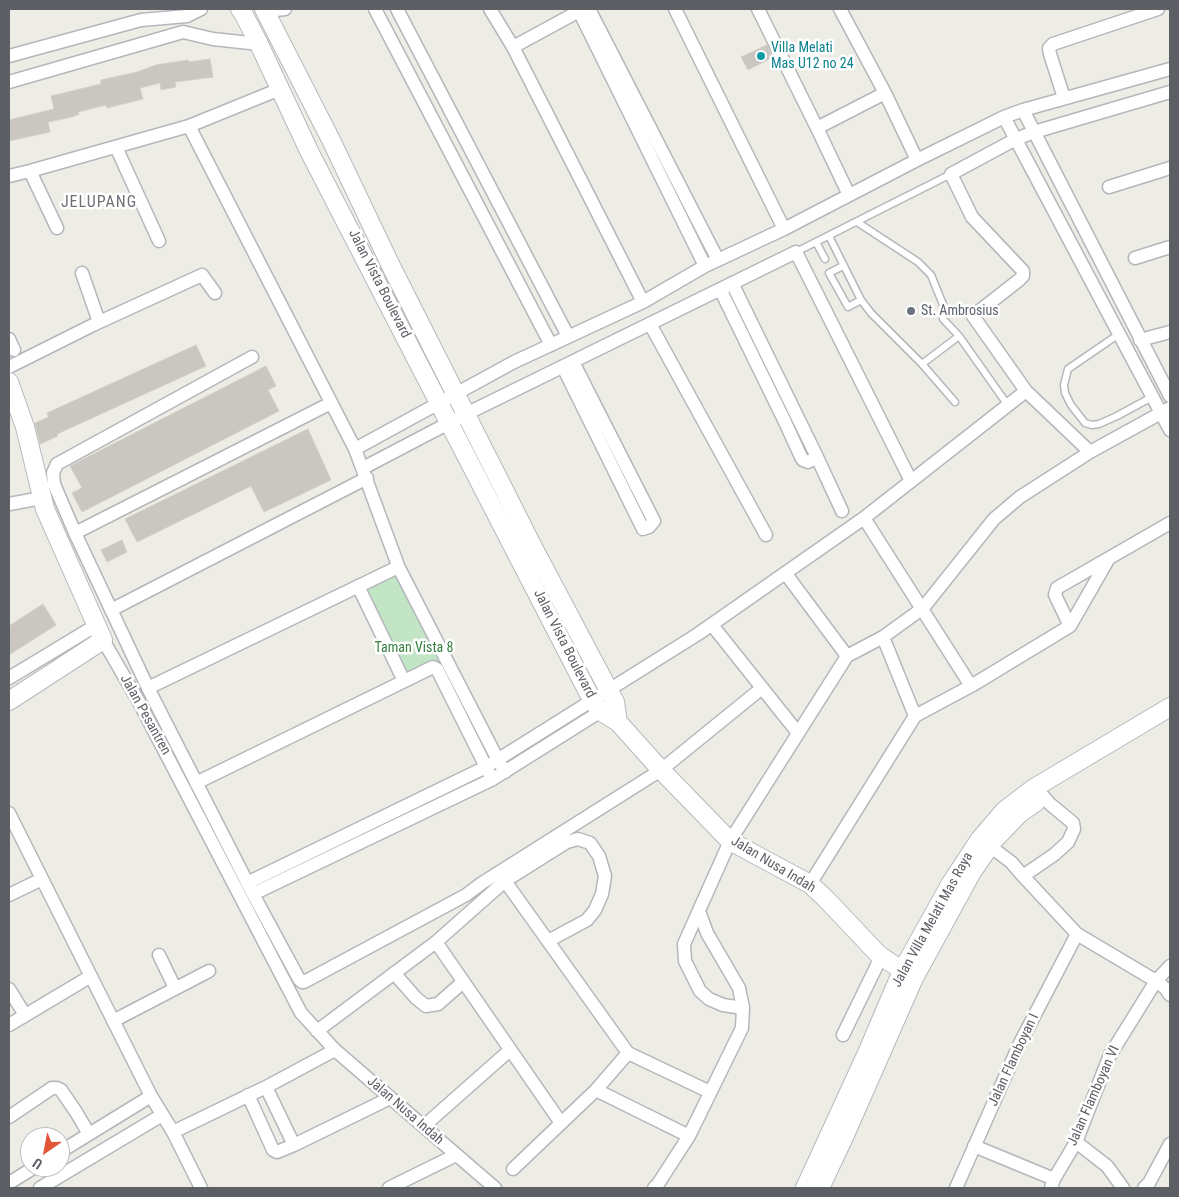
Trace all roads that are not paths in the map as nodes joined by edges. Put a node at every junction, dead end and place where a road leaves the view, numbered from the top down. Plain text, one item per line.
1 (201, 9) edge
2 (285, 9) edge
3 (375, 9) edge
4 (397, 9) edge
5 (490, 9) edge
6 (584, 9) edge
7 (674, 9) edge
8 (758, 9) edge
9 (840, 9) edge
10 (1158, 9) edge
11 (265, 10) edge
12 (241, 11) edge
13 (259, 44) junction
14 (513, 47) junction
15 (9, 56) edge
16 (1170, 69) edge
17 (9, 82) edge
18 (280, 89) junction
19 (1170, 92) edge
20 (885, 93) junction
21 (1064, 98) junction
22 (1023, 110) junction
23 (452, 114) junction
24 (1004, 117) junction
25 (434, 122) junction
26 (189, 126) junction
27 (817, 128) junction
28 (1034, 132) junction
29 (1016, 139) junction
30 (116, 147) junction
31 (917, 160) junction
32 (1170, 168) edge
33 (30, 171) junction
34 (951, 174) junction
35 (9, 176) edge
36 (1108, 187) dead end
37 (849, 195) junction
38 (509, 222) junction
39 (857, 222) junction
40 (57, 228) dead end
41 (784, 228) junction
42 (492, 231) junction
43 (829, 236) junction
44 (159, 241) dead end
45 (816, 242) junction
46 (1170, 247) edge
47 (796, 252) junction
48 (1135, 258) dead end
49 (825, 259) dead end
50 (718, 260) junction
51 (705, 266) junction
52 (843, 266) junction
53 (82, 273) dead end
54 (732, 284) junction
55 (720, 289) junction
56 (215, 292) dead end
57 (861, 300) junction
58 (643, 302) junction
59 (99, 322) junction
60 (650, 324) junction
61 (1170, 332) edge
62 (1119, 334) junction
63 (568, 336) junction
64 (959, 336) junction
65 (1140, 340) junction
66 (551, 345) junction
67 (252, 357) dead end
68 (922, 364) junction
69 (568, 365) junction
70 (9, 367) edge
71 (9, 382) edge
72 (1026, 391) junction
73 (1152, 396) junction
74 (1170, 396) edge
75 (448, 398) junction
76 (955, 402) dead end
77 (331, 403) junction
78 (1007, 404) junction
79 (1166, 410) edge
80 (458, 418) junction
81 (1170, 430) edge
82 (355, 449) junction
83 (1090, 452) junction
84 (816, 455) junction
85 (365, 473) junction
86 (911, 481) junction
87 (42, 498) junction
88 (9, 504) edge
89 (842, 511) dead end
90 (864, 518) junction
91 (1170, 523) edge
92 (75, 533) junction
93 (766, 535) dead end
94 (1109, 558) junction
95 (399, 568) junction
96 (786, 574) junction
97 (358, 586) junction
98 (923, 608) junction
99 (111, 610) junction
100 (712, 625) junction
101 (1070, 626) junction
102 (97, 634) junction
103 (882, 637) junction
104 (848, 656) junction
105 (9, 678) edge
106 (404, 681) junction
107 (971, 686) junction
108 (148, 688) junction
109 (762, 688) junction
110 (9, 701) edge
111 (604, 701) junction
112 (1170, 707) edge
113 (915, 716) junction
114 (1170, 719) edge
115 (618, 722) joint
116 (798, 733) junction
117 (498, 760) junction
118 (486, 767) junction
119 (661, 770) junction
120 (505, 772) junction
121 (493, 779) junction
122 (196, 782) junction
123 (1044, 796) junction
124 (9, 813) edge
125 (730, 841) junction
126 (985, 842) junction
127 (1022, 876) junction
128 (42, 878) junction
129 (506, 881) junction
130 (810, 884) junction
131 (250, 888) junction
132 (9, 894) edge
133 (699, 911) junction
134 (1077, 934) junction
135 (548, 941) junction
136 (436, 942) junction
137 (159, 956) dead end
138 (881, 957) junction
139 (1170, 966) edge
140 (210, 971) dead end
141 (394, 973) junction
142 (908, 974) junction
143 (91, 976) junction
144 (1156, 980) junction
145 (462, 982) junction
146 (175, 988) junction
147 (9, 989) edge
148 (1170, 995) edge
149 (744, 1008) junction
150 (25, 1015) junction
151 (113, 1021) junction
152 (9, 1025) edge
153 (312, 1026) junction
154 (843, 1035) dead end
155 (336, 1050) junction
156 (510, 1050) junction
157 (628, 1053) junction
158 (266, 1087) junction
159 (596, 1090) junction
160 (710, 1092) junction
161 (248, 1095) junction
162 (150, 1096) junction
163 (390, 1098) junction
164 (162, 1115) junction
165 (9, 1117) edge
166 (561, 1123) junction
167 (424, 1126) junction
168 (174, 1132) junction
169 (89, 1134) junction
170 (688, 1136) junction
171 (1076, 1142) junction
172 (1170, 1144) edge
173 (294, 1145) junction
174 (70, 1146) edge
175 (974, 1146) junction
176 (456, 1155) junction
177 (513, 1169) dead end
178 (20, 1176) edge
179 (9, 1183) edge
180 (1052, 1183) edge
181 (40, 1188) edge
182 (201, 1188) edge
183 (389, 1188) edge
184 (494, 1188) edge
185 (654, 1188) edge
186 (805, 1188) edge
187 (820, 1188) edge
188 (956, 1188) edge
189 (1123, 1188) edge
190 (1144, 1188) edge

1 - 15 street
2 - 11 street
3 - 25 street
4 - 23 street
5 - 14 street
6 - 14 street
6 - 50 street
6 - 51 street
7 - 41 street
8 - 27 street
9 - 20 street
10 - 21 street
11 - 12 street
11 - 75 street, Jalan Vista Boulevard
12 - 13 street, Jalan Vista Boulevard
13 - 17 street
13 - 18 street, Jalan Vista Boulevard
14 - 58 street
16 - 21 street
18 - 26 street
18 - 75 street, Jalan Vista Boulevard
19 - 28 street
20 - 27 street
20 - 31 street
21 - 22 street
22 - 24 street
22 - 28 street
23 - 25 street
23 - 38 street
24 - 29 street
24 - 31 street
25 - 42 street
26 - 30 street
26 - 77 street
27 - 37 street
28 - 29 street
28 - 65 street
29 - 34 street
29 - 62 street
30 - 33 street
30 - 44 street
31 - 37 street
32 - 36 street
33 - 35 street
33 - 40 street
34 - 39 lane
34 - 72 street
37 - 41 street
38 - 42 street
38 - 63 street
39 - 43 lane
39 - 64 lane
41 - 50 street
42 - 66 street
43 - 45 lane
43 - 52 lane
45 - 47 lane
45 - 49 lane
46 - 48 street
47 - 54 street
47 - 86 street
50 - 51 street
51 - 58 street
52 - 57 lane
52 - 57 lane
53 - 59 street
54 - 55 street
54 - 84 street
55 - 60 street
55 - 84 street
56 - 59 street
57 - 68 lane
58 - 63 street
59 - 70 street
60 - 69 street
60 - 93 street
61 - 65 street
62 - 73 street
62 - 73 lane
63 - 66 street
64 - 68 lane
64 - 78 lane
65 - 74 street
66 - 75 street
67 - 92 street
68 - 76 lane
69 - 69 street
69 - 80 street
71 - 87 street, Jalan Pesantren
72 - 78 street
72 - 83 street
73 - 79 street
75 - 80 street, Jalan Vista Boulevard
75 - 82 street
77 - 82 street
77 - 92 street
78 - 86 street
79 - 81 street
79 - 83 street
80 - 85 street
80 - 111 street, Jalan Vista Boulevard
82 - 85 street
83 - 98 street
84 - 89 street
85 - 95 street
85 - 99 street
86 - 90 street
87 - 88 street
87 - 102 street, Jalan Pesantren
90 - 96 street
90 - 98 street
91 - 94 street
92 - 99 street
94 - 101 street
94 - 101 street
95 - 97 street
95 - 117 street
96 - 100 street
96 - 104 street
97 - 106 street
97 - 108 street
98 - 103 street
98 - 107 street
99 - 108 street
100 - 109 street
100 - 111 street
101 - 107 street
102 - 105 street
102 - 110 street
102 - 153 street, Jalan Pesantren
103 - 104 street
103 - 113 street
104 - 116 street
106 - 118 street
106 - 122 street
107 - 113 street
108 - 122 street
109 - 116 street
109 - 119 street
111 - 115 street, Jalan Vista Boulevard
111 - 117 street
111 - 120 street
112 - 126 street, Jalan Villa Melati Mas Raya
113 - 130 street
114 - 123 street, Jalan Villa Melati Mas Raya
115 - 119 street, Jalan Nusa Indah
116 - 125 street
117 - 118 street
117 - 120 street
118 - 121 street
118 - 131 street
119 - 125 street, Jalan Nusa Indah
119 - 131 street
120 - 121 street
121 - 131 street
122 - 131 street
123 - 126 street, Jalan Villa Melati Mas Raya
123 - 127 street
124 - 128 street
125 - 130 street, Jalan Nusa Indah
125 - 133 street
126 - 127 street
126 - 142 street, Jalan Villa Melati Mas Raya
127 - 134 street
128 - 132 street
128 - 143 street
129 - 135 street
129 - 135 street
129 - 136 street
130 - 138 street, Jalan Nusa Indah
133 - 149 street
133 - 149 street
134 - 144 street
134 - 175 street, Jalan Flamboyan I
135 - 157 street
136 - 141 street
136 - 145 street
137 - 146 street
138 - 142 street, Jalan Nusa Indah
138 - 154 street
139 - 144 street, Jalan Flamboyan VI
140 - 146 street
141 - 145 street
141 - 153 street
142 - 186 street, Jalan Villa Melati Mas Raya
142 - 187 street, Jalan Villa Melati Mas Raya
143 - 150 street
143 - 151 street
144 - 148 street
144 - 171 street, Jalan Flamboyan VI
145 - 156 street
146 - 151 street
147 - 150 street
149 - 160 street
150 - 152 street
151 - 162 street
153 - 155 street, Jalan Nusa Indah
155 - 158 street
155 - 163 street, Jalan Nusa Indah
156 - 166 street
156 - 167 street
157 - 159 street
157 - 160 street
158 - 161 street
158 - 173 street
159 - 166 street
159 - 170 street
160 - 170 street
161 - 168 street
161 - 173 street
162 - 164 street
162 - 169 street
163 - 167 street, Jalan Nusa Indah
163 - 173 street
164 - 168 street
164 - 181 street
165 - 169 street
166 - 177 street
167 - 176 street, Jalan Nusa Indah
168 - 182 street
169 - 174 street
170 - 185 street
171 - 180 street, Jalan Flamboyan VI
171 - 189 street
172 - 190 street
175 - 180 street
175 - 188 street, Jalan Flamboyan I
176 - 183 street
176 - 184 street, Jalan Nusa Indah
178 - 179 street

